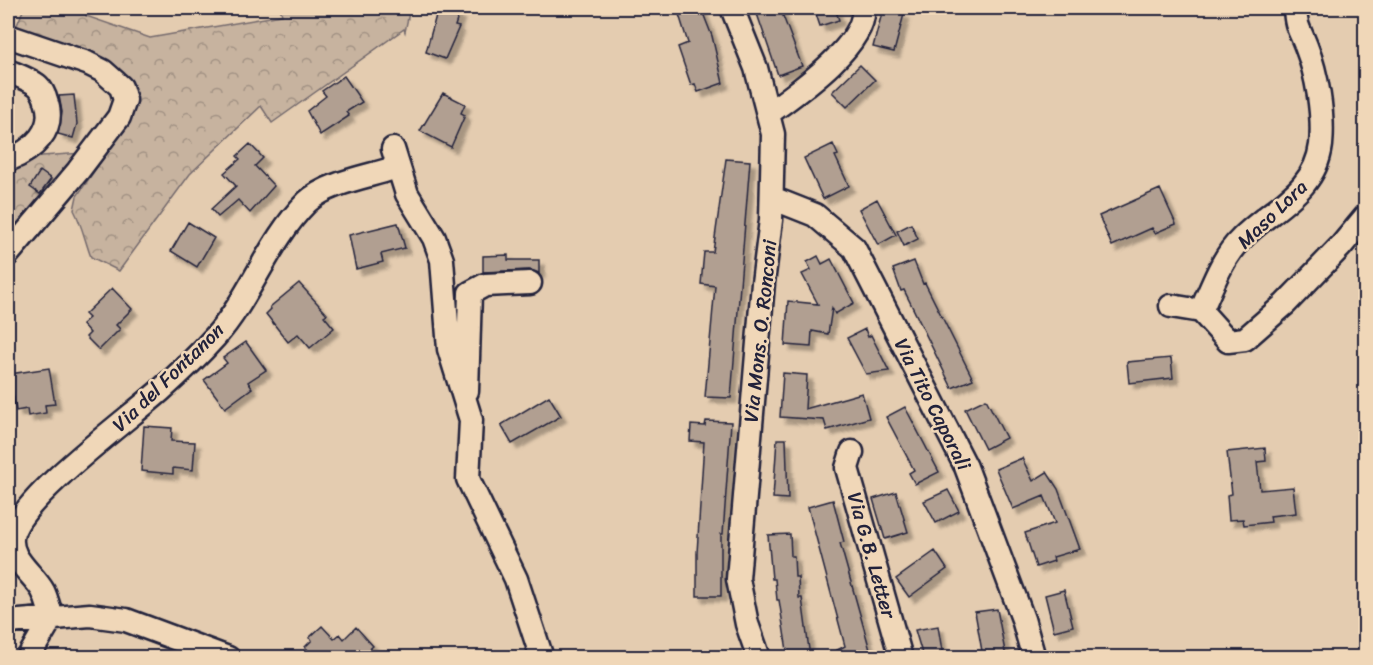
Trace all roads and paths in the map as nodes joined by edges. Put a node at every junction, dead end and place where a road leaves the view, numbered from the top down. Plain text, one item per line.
1 (732, 8) edge
2 (862, 8) edge
3 (1295, 8) edge
4 (8, 36) edge
5 (8, 71) edge
6 (770, 113) junction
7 (8, 160) edge
8 (772, 198) junction
9 (1365, 216) edge
10 (8, 254) edge
11 (530, 283) dead end
12 (1171, 306) dead end
13 (1201, 311) junction
14 (468, 407) junction
15 (852, 452) dead end
16 (52, 617) junction
17 (8, 622) edge
18 (28, 657) edge
19 (228, 657) edge
20 (542, 657) edge
21 (759, 657) edge
22 (901, 657) edge
23 (1034, 657) edge

1 - 6 street, Via Mons. O. Ronconi
2 - 6 street
3 - 13 street, Maso Lora
4 - 10 street
5 - 7 street
6 - 8 street, Via Mons. O. Ronconi
8 - 21 street, Via Mons. O. Ronconi
8 - 23 street, Via Tito Caporali
9 - 13 street
11 - 14 street
12 - 13 street
14 - 16 street, Via del Fontanon
14 - 20 street
15 - 22 street, Via G.B. Letter
16 - 17 street
16 - 18 street
16 - 19 street

